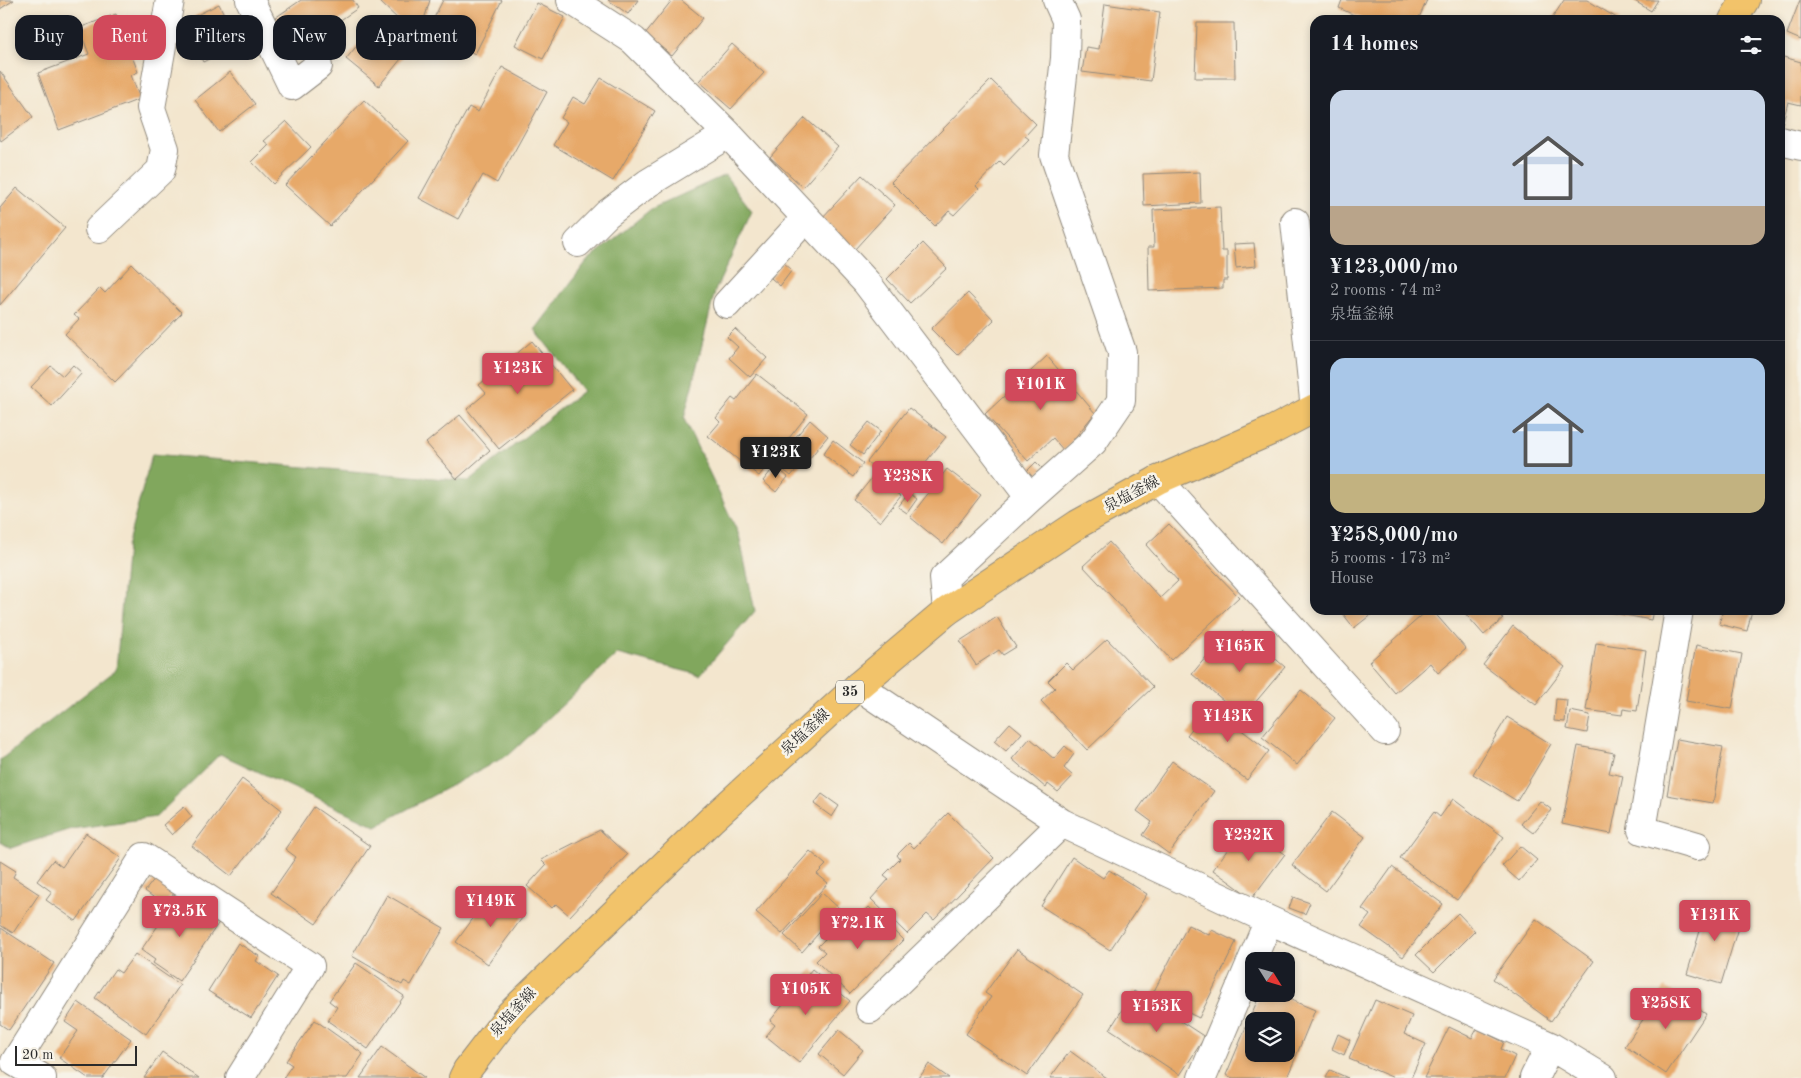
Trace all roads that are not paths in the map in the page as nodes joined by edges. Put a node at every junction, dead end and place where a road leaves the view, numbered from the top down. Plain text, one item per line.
1 (170, 0) edge
2 (250, 0) edge
3 (571, 0) edge
4 (1057, 0) edge
5 (1746, 0) edge
6 (1736, 15) edge
7 (318, 66) dead end
8 (728, 134) junction
9 (1785, 142) edge
10 (1801, 146) edge
11 (806, 218) junction
12 (1295, 222) dead end
13 (98, 229) dead end
14 (578, 243) dead end
15 (728, 304) dead end
16 (1310, 362) edge
17 (1310, 412) edge
18 (1158, 480) junction
19 (1030, 498) junction
20 (947, 611) junction
21 (1678, 615) edge
22 (858, 686) junction
23 (1385, 731) dead end
24 (1062, 822) junction
25 (1697, 846) dead end
26 (1269, 920) junction
27 (870, 1009) dead end
28 (1550, 1046) junction
29 (42, 1078) edge
30 (240, 1078) edge
31 (463, 1078) edge
32 (1202, 1078) edge
33 (1534, 1078) edge
34 (1603, 1078) edge

1 - 13 street
2 - 7 street
3 - 8 street
4 - 19 street
5 - 6 main road
8 - 11 street
8 - 14 street
9 - 10 street
11 - 15 street
11 - 19 street
12 - 16 street
17 - 18 main road, 泉塩釜線 / 35
18 - 20 main road, 泉塩釜線 / 35
18 - 23 street
19 - 20 street
20 - 22 main road, 泉塩釜線 / 35
21 - 25 street
22 - 24 street
22 - 31 main road, 泉塩釜線 / 35
24 - 26 street
24 - 27 street
26 - 28 street
26 - 32 street
28 - 33 street
28 - 34 street
29 - 30 street

